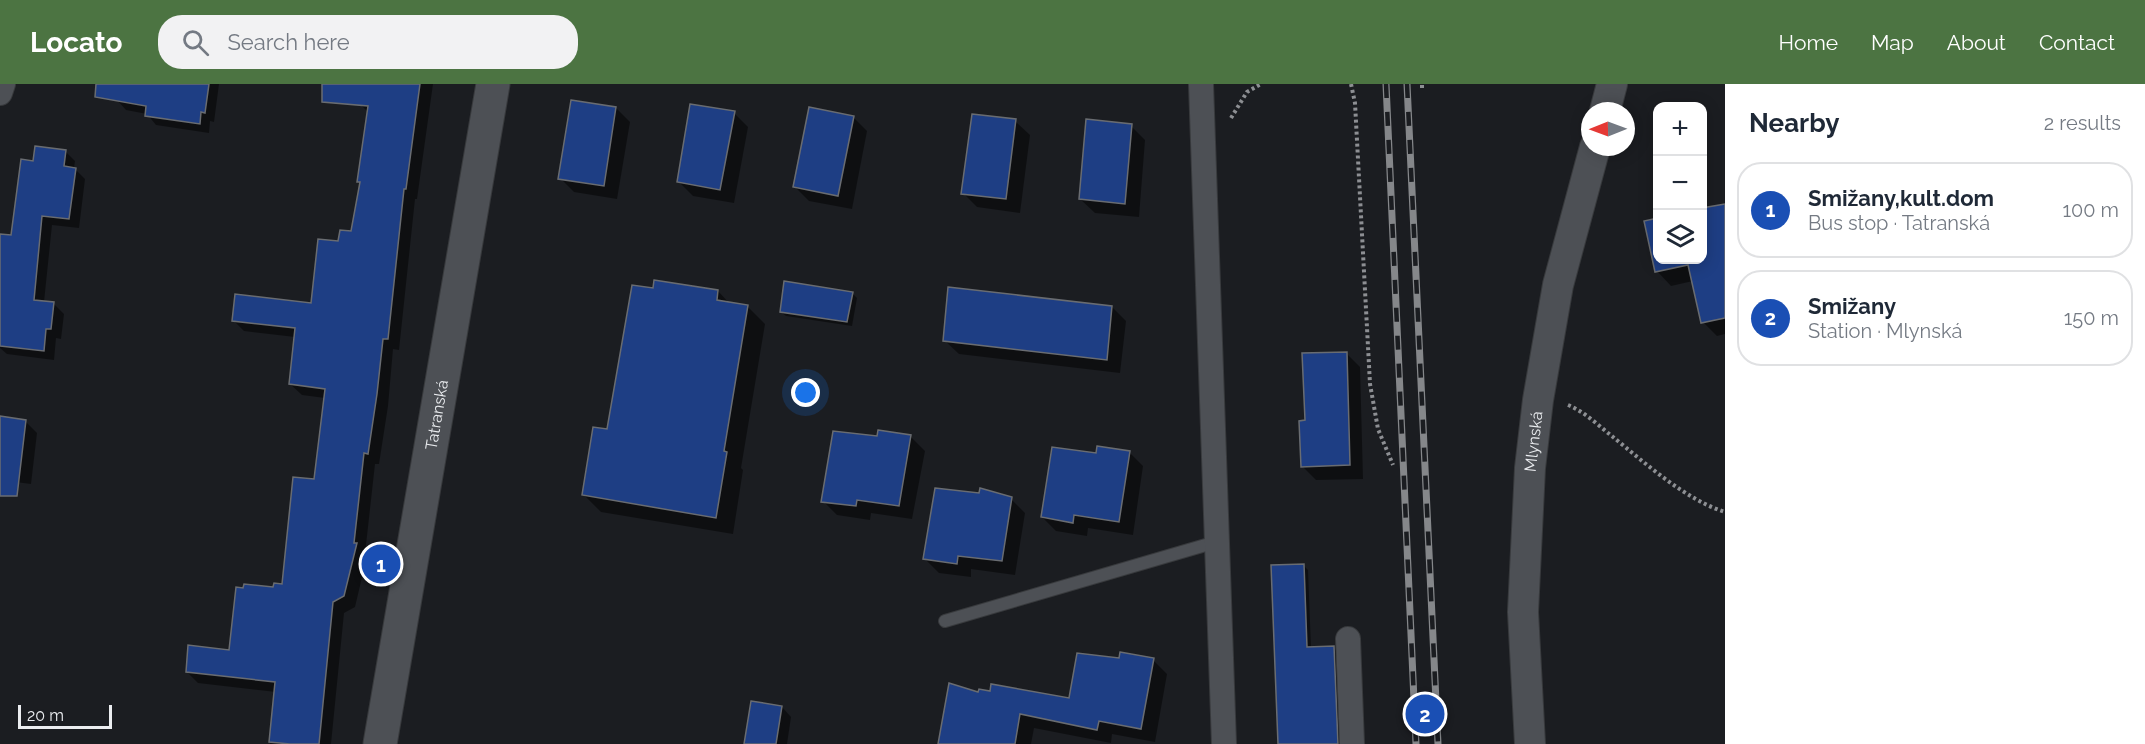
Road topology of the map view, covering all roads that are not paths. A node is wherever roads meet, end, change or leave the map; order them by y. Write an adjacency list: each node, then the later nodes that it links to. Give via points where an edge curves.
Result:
1 (3, 84): 5 (street)
2 (493, 84): 11 (main road, Tatranská)
3 (1201, 84): 8 (street)
4 (1612, 84): 6 (street)
5 (0, 93)
6 (1607, 102)
7 (1593, 156): 14 (street, Mlynská, via 1558,285 1530,468 1523,612)
8 (1216, 542): 9 (lane); 12 (street)
9 (945, 621)
10 (1348, 639): 13 (street)
11 (380, 744)
12 (1224, 744)
13 (1352, 744)
14 (1530, 744)

